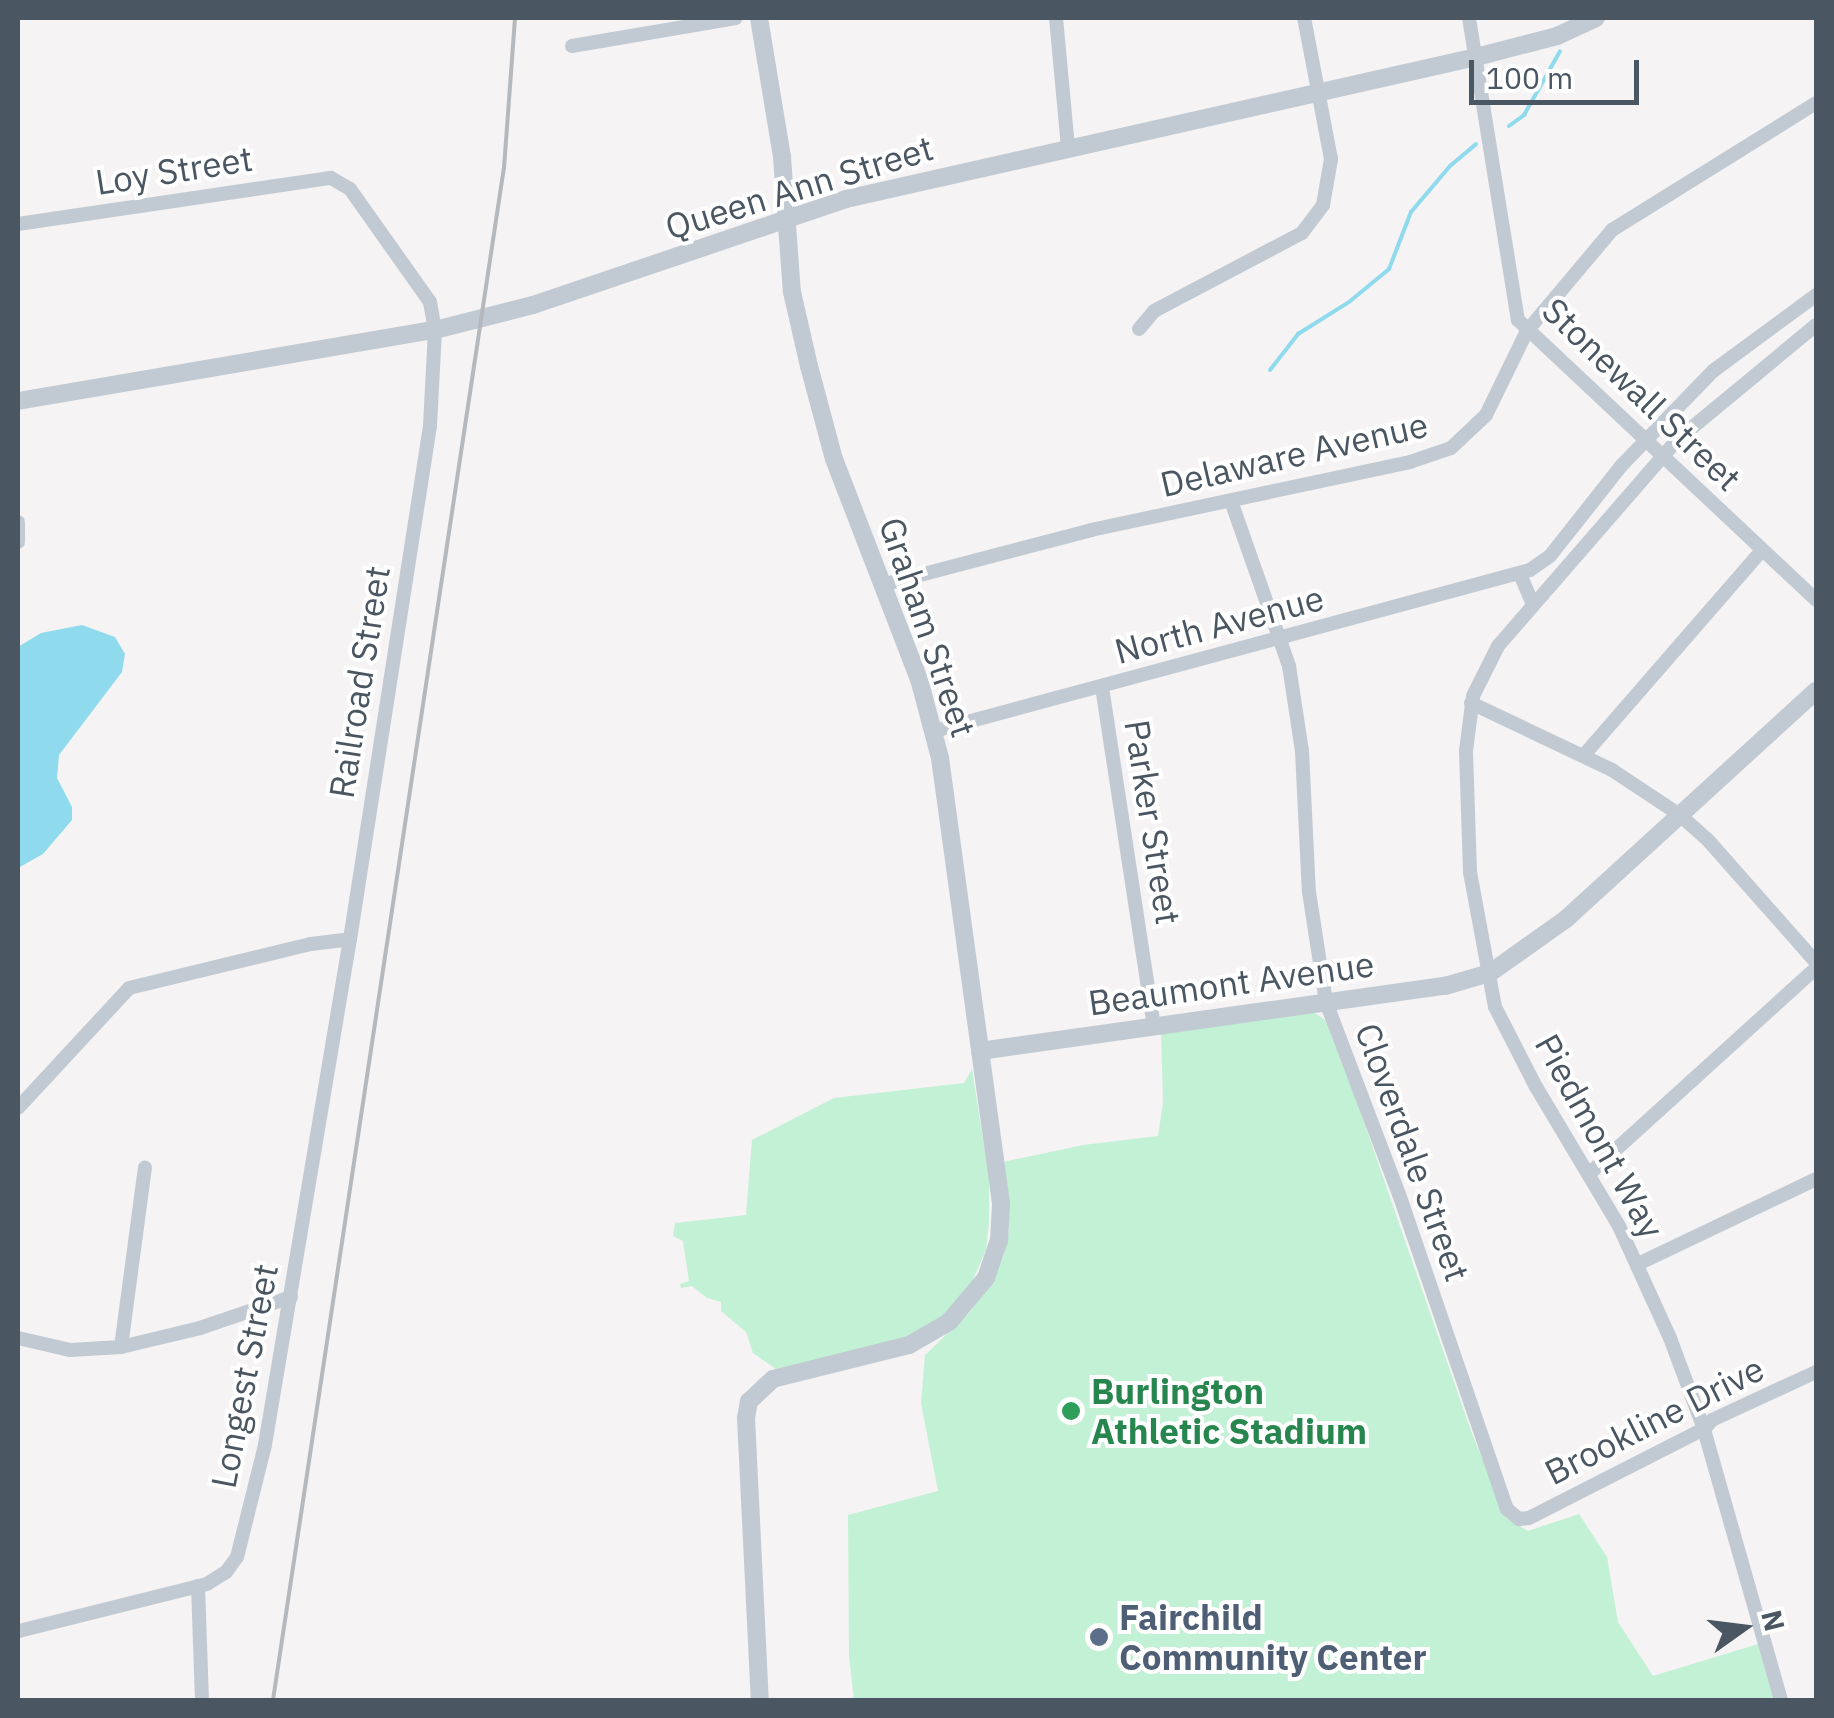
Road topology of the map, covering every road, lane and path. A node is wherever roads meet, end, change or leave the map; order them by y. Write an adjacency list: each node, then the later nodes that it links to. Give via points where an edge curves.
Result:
1 (736, 18): 7 (street)
2 (758, 18): 12 (street, Graham Street, via 782,157)
3 (1056, 18): 11 (street)
4 (1304, 18): 9 (street)
5 (1470, 18): 8 (street, Stonewall Street)
6 (1596, 18): 8 (street, Queen Ann Street, via 1558,36)
7 (572, 46)
8 (1476, 56): 9 (street, Queen Ann Street); 18 (street, Stonewall Street, via 1513,309)
9 (1316, 92): 11 (street, Queen Ann Street); 16 (street, via 1331,171 1310,225 1260,259 1154,311)
10 (1816, 103): 18 (street, Delaware Avenue, via 1612,230)
11 (1068, 147): 12 (street, Queen Ann Street)
12 (785, 219): 17 (street, Queen Ann Street, via 533,305); 27 (street, Graham Street, via 792,292 816,394)
13 (18, 224): 17 (street, Loy Street, via 340,180 430,302)
14 (1816, 295): 20 (street, via 1714,371)
15 (1816, 325): 21 (street, Piedmont Way)
16 (1139, 329)
17 (435, 330): 19 (street, Queen Ann Street); 37 (street, Railroad Street, via 430,426)
18 (1527, 331): 20 (street, Stonewall Street); 22 (street, Delaware Avenue, via 1486,415 1452,448)
19 (18, 401)
20 (1646, 439): 21 (street, Stonewall Street); 26 (street, via 1550,556)
21 (1662, 456): 25 (street, Stonewall Street); 29 (street, Piedmont Way)
22 (1231, 501): 27 (street, Delaware Avenue); 30 (street, Cloverdale Street)
23 (18, 522): 24 (street)
24 (18, 541)
25 (1762, 550): 28 (street, Stonewall Street); 35 (street)
26 (1520, 574): 29 (street); 30 (street, North Avenue)
27 (882, 585): 34 (street, Graham Street)
28 (1816, 600)
29 (1533, 604): 33 (street, Piedmont Way, via 1489,659)
30 (1282, 637): 31 (street, North Avenue); 40 (street, Cloverdale Street, via 1300,726 1309,892)
31 (1102, 687): 34 (street, North Avenue); 41 (street, Parker Street)
32 (1816, 691): 36 (street, Beaumont Avenue)
33 (1471, 704): 35 (street); 39 (street, Piedmont Way, via 1466,841)
34 (934, 732): 43 (street, Graham Street)
35 (1584, 755): 36 (street)
36 (1680, 815): 38 (street); 39 (street, Beaumont Avenue, via 1566,919)
37 (350, 939): 42 (street, Railroad Street); 44 (street, via 129,988)
38 (1816, 965): 46 (street)
39 (1490, 973): 40 (street, Beaumont Avenue); 46 (street, Piedmont Way, via 1500,1019)
40 (1326, 1002): 41 (street, Beaumont Avenue); 54 (street, Cloverdale Street, via 1507,1510)
41 (1154, 1025): 43 (street, Beaumont Avenue)
42 (333, 1042): 49 (street, Longest Street)
43 (980, 1052): 58 (street, Graham Street, via 1001,1204 999,1240 974,1296 950,1322 909,1345 780,1376 749,1401)
44 (18, 1108)
45 (145, 1168): 51 (street)
46 (1590, 1172): 48 (street, Piedmont Way)
47 (1816, 1179): 48 (street)
48 (1638, 1264): 53 (street, Piedmont Way)
49 (291, 1297): 51 (street); 55 (street, Longest Street, via 237,1557 219,1578)
50 (18, 1338): 51 (street, via 70,1350)
51 (120, 1347)
52 (1816, 1372): 53 (street, Brookline Drive, via 1712,1420)
53 (1704, 1430): 54 (street, Brookline Drive); 59 (street, Piedmont Way)
54 (1519, 1519)
55 (198, 1586): 56 (street); 57 (street)
56 (18, 1631)
57 (202, 1700)
58 (760, 1700)
59 (1781, 1700)

